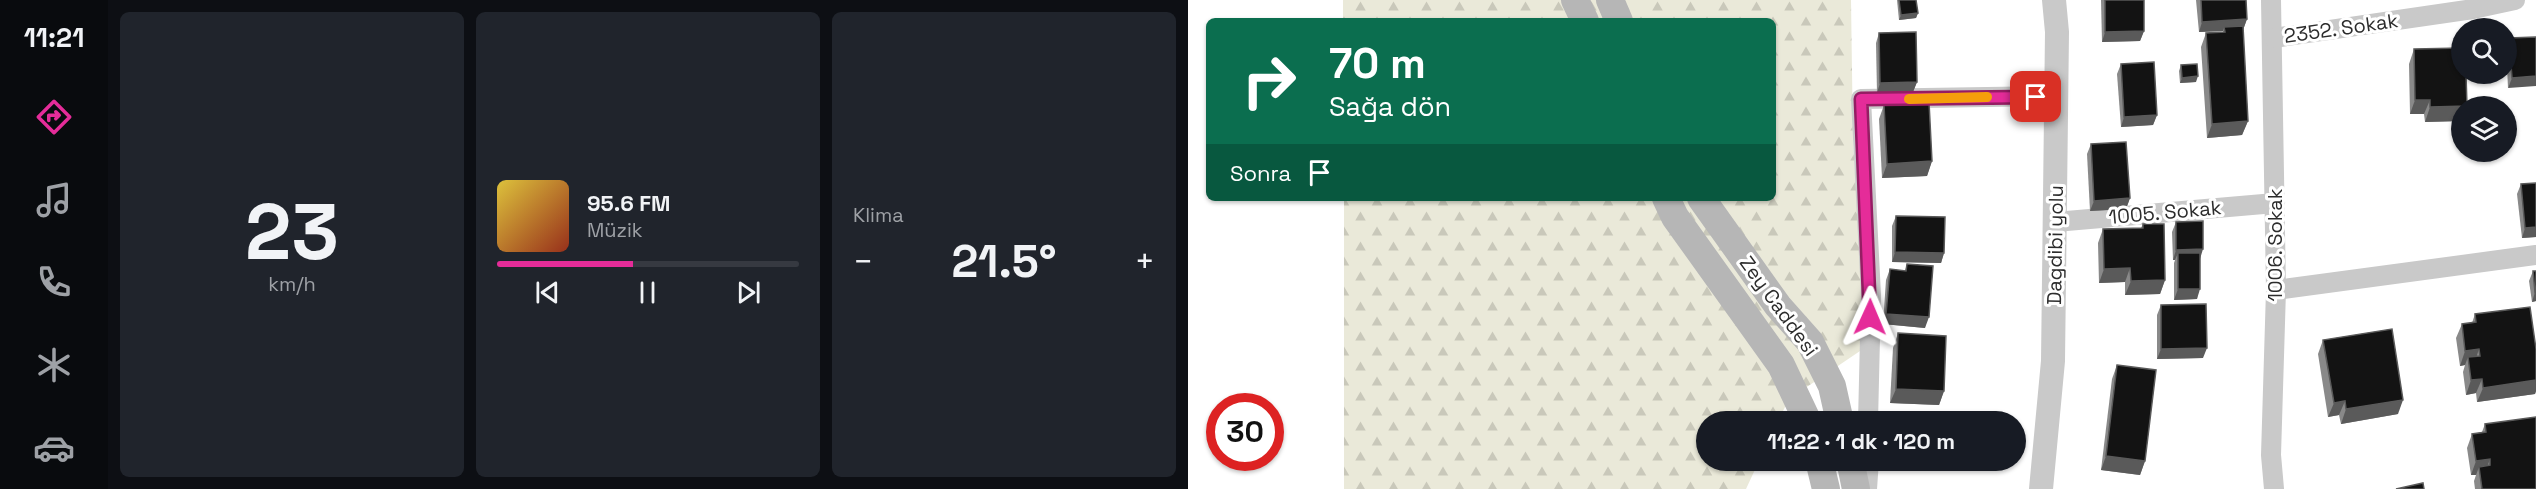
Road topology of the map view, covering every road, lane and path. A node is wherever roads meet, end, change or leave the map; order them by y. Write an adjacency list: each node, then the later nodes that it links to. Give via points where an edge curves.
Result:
1 (1575, 0): 6 (main road)
2 (1610, 0): 7 (main road)
3 (2054, 0): 9 (street, Dagdibi yolu)
4 (2271, 0): 8 (street, 1006. Sokak)
5 (2515, 0): 8 (street, 2352. Sokak)
6 (1584, 18)
7 (1618, 18)
8 (2274, 38): 12 (street, 1006. Sokak)
9 (2056, 96): 13 (street, Dagdibi yolu); 18 (street, via 1861,99 1871,295)
10 (1667, 201): 16 (main road, Zey Caddesi, via 1781,365)
11 (1703, 201): 17 (main road, Zey Caddesi, via 1778,306 1810,342 1832,386)
12 (2275, 203): 13 (street, 1005. Sokak); 15 (street, 1006. Sokak)
13 (2055, 222): 25 (street, Dagdibi yolu, via 2053,361)
14 (2536, 255): 15 (street)
15 (2276, 290): 26 (street, 1006. Sokak, via 2271,455)
16 (1803, 411)
17 (1838, 411)
18 (1868, 411)
19 (1822, 471): 22 (main road)
20 (1852, 471): 23 (main road)
21 (1868, 471): 24 (street)
22 (1826, 489)
23 (1856, 489)
24 (1867, 489)
25 (2041, 489)
26 (2274, 489)

